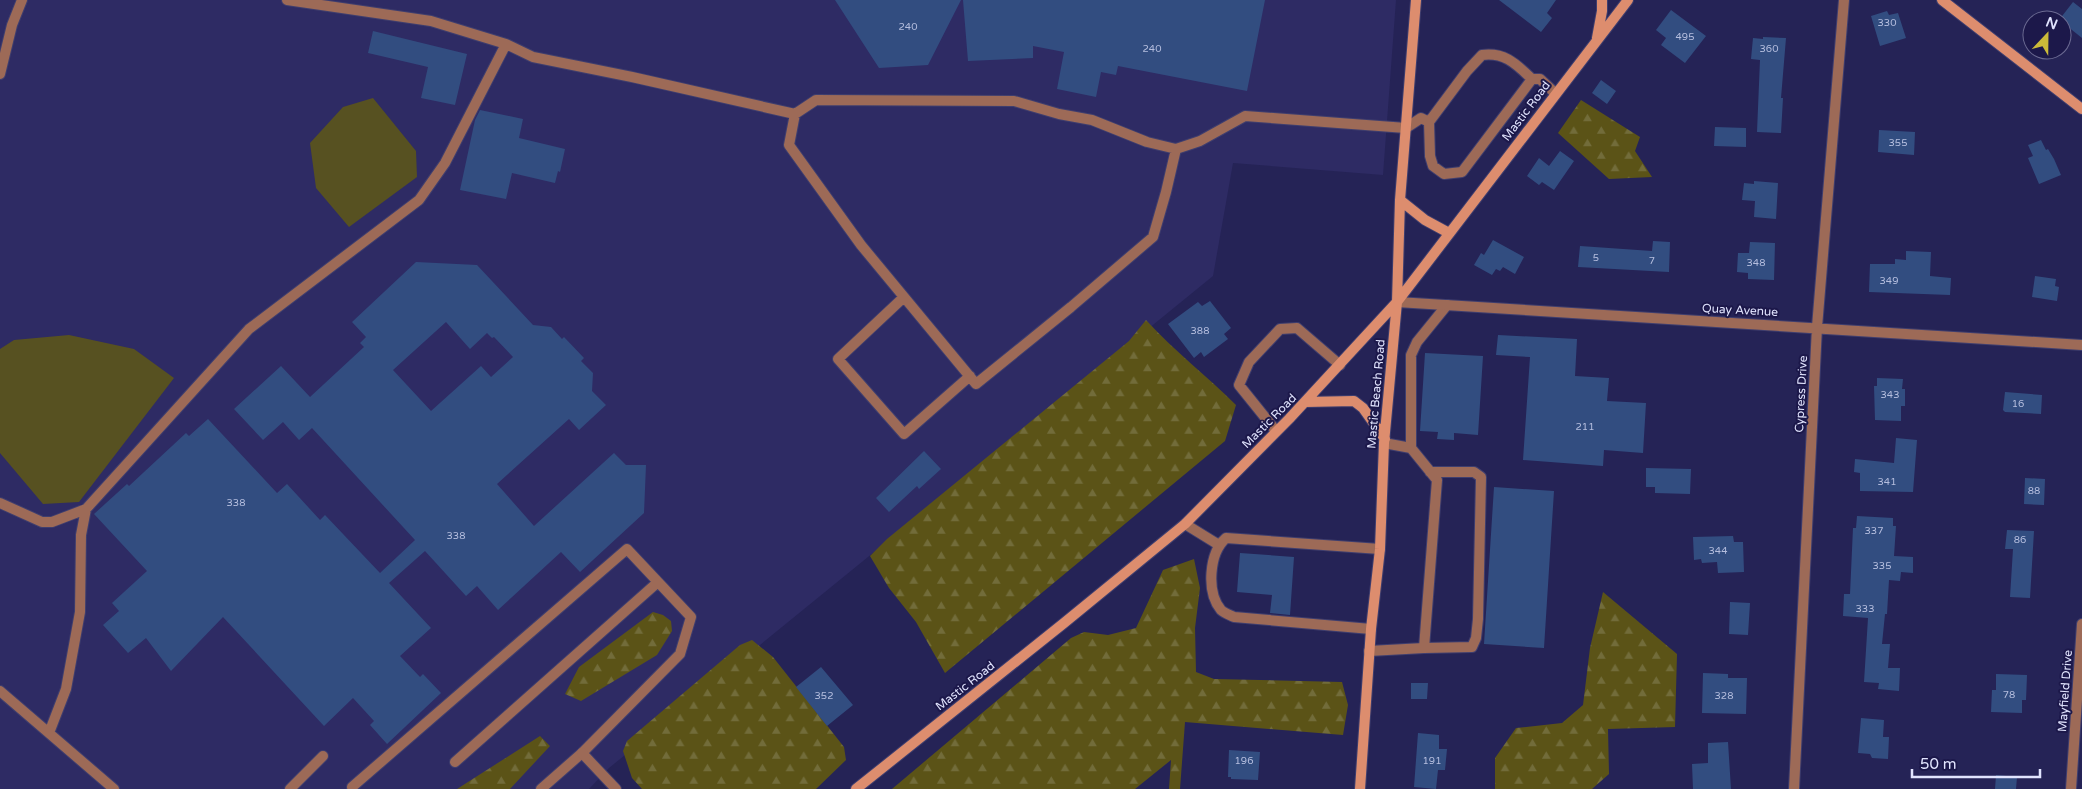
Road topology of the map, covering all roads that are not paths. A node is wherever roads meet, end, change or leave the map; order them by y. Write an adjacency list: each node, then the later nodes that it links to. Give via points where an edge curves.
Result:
1 (22, 0): 10 (street)
2 (287, 0): 9 (street, via 431,21)
3 (1416, 0): 16 (street, Mastic Beach Road)
4 (1602, 0): 8 (street)
5 (1628, 0): 8 (street, Mastic Road)
6 (1844, 0): 23 (street, Cypress Drive)
7 (1942, 0): 13 (street)
8 (1596, 41): 12 (street, Mastic Road)
9 (506, 44): 14 (street, via 533,57); 33 (street, via 445,163 419,200 250,329)
10 (0, 74)
11 (1532, 79): 12 (street, via 1540,79); 15 (street, via 1518,65 1497,53 1482,54); 15 (street, via 1462,172 1444,174 1433,166)
12 (1555, 93): 19 (street, Mastic Road)
13 (2082, 109)
14 (795, 114): 17 (street, via 816,100 1014,100 1092,120 1148,142); 20 (street, via 789,145 861,245)
15 (1429, 122): 16 (street, via 1421,118)
16 (1406, 128): 17 (street, via 1245,116 1200,141); 18 (street, Mastic Beach Road)
17 (1176, 149): 26 (street, via 1153,237 976,384)
18 (1400, 200): 19 (street); 21 (street, Mastic Beach Road)
19 (1449, 233): 21 (street, Mastic Road)
20 (904, 297): 26 (street); 26 (street, via 838,359 904,434)
21 (1397, 302): 22 (street, Quay Avenue); 25 (street, Mastic Road); 29 (street, Mastic Beach Road)
22 (1447, 305): 23 (street, Quay Avenue); 30 (street, via 1417,342 1412,355)
23 (1817, 327): 24 (street, Quay Avenue); 54 (street, Cypress Drive)
24 (2082, 345)
25 (1340, 365): 27 (street, Mastic Road); 28 (street, via 1297,328 1280,329 1250,362 1239,385)
26 (970, 376)
27 (1305, 402): 28 (street, Mastic Road); 29 (street, via 1354,401 1363,408)
28 (1276, 431): 34 (street, Mastic Road)
29 (1384, 441): 30 (street); 36 (street, Mastic Beach Road)
30 (1411, 448): 31 (street)
31 (1430, 472): 40 (street, via 1437,480); 40 (street, via 1474,472 1481,477 1479,590 1476,638 1472,647)
32 (0, 503): 33 (street, via 42,522 52,522)
33 (86, 510): 43 (street, via 81,535 80,612 66,689)
34 (1185, 524): 35 (street); 52 (street, Mastic Road)
35 (1219, 545): 36 (street, via 1226,538); 39 (street, via 1213,560 1212,594 1222,611 1234,617)
36 (1380, 549): 39 (street, Mastic Beach Road)
37 (658, 582): 44 (street, via 691,617 680,654); 46 (street); 47 (street, via 627,549)
38 (2082, 624): 55 (street, Mayfield Drive)
39 (1371, 629): 41 (street, Mastic Beach Road)
40 (1424, 648): 41 (street)
41 (1369, 651): 53 (street, Mastic Beach Road)
42 (0, 691): 43 (street)
43 (49, 733): 48 (street)
44 (582, 753): 50 (street); 51 (street)
45 (323, 756): 49 (street)
46 (455, 762)
47 (352, 787)
48 (114, 789)
49 (290, 789)
50 (540, 789)
51 (616, 789)
52 (856, 789)
53 (1360, 789)
54 (1794, 789)
55 (2071, 789)

